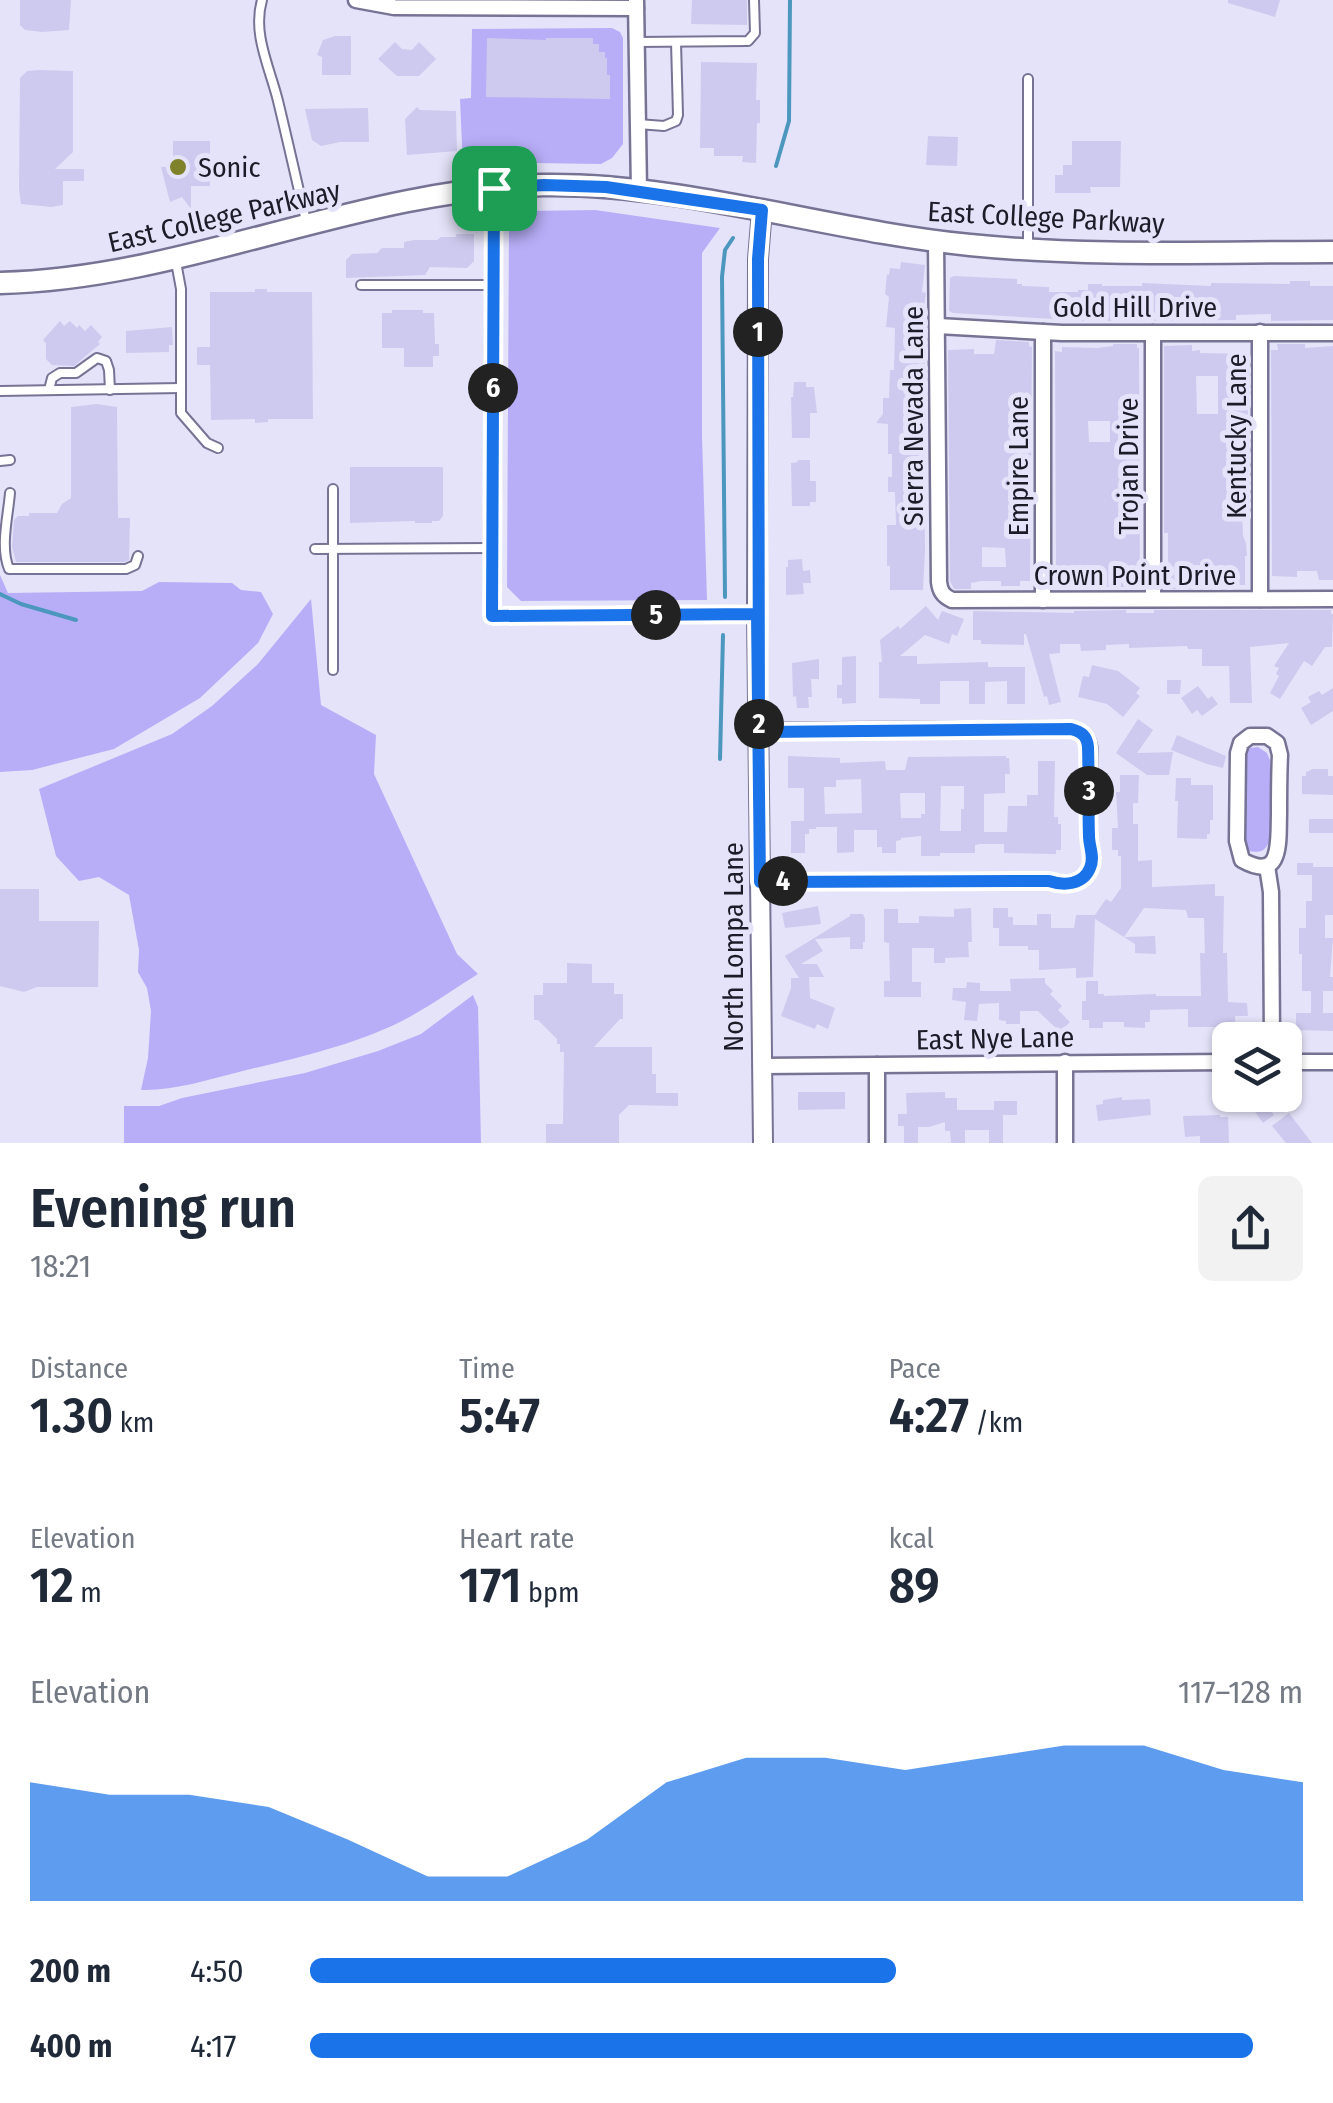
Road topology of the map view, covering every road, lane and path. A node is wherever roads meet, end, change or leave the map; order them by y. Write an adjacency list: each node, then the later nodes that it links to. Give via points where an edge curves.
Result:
1 (262, 0): 13 (lane, via 261,43)
2 (356, 0): 4 (street, via 394,7)
3 (754, 0): 7 (lane, via 751,40)
4 (572, 4): 5 (street)
5 (636, 4): 6 (street)
6 (637, 42): 7 (lane); 9 (street)
7 (676, 42): 9 (lane, via 676,122)
8 (1028, 79): 15 (lane)
9 (638, 124): 11 (street)
10 (494, 188): 11 (main road, East College Parkway); 13 (main road, East College Parkway); 20 (street)
11 (640, 190): 12 (main road, East College Parkway)
12 (762, 210): 14 (main road, East College Parkway); 42 (street, North Lompa Lane)
13 (307, 225): 17 (main road, East College Parkway)
14 (936, 240): 15 (main road, East College Parkway); 21 (street, Sierra Nevada Lane)
15 (1028, 249): 16 (main road, East College Parkway)
16 (1333, 252)
17 (175, 257): 18 (main road, East College Parkway, via 75,277); 26 (lane, via 182,289)
18 (0, 283)
19 (361, 285): 20 (lane)
20 (494, 286): 35 (street)
21 (938, 326): 22 (street, Gold Hill Drive); 37 (street, Sierra Nevada Lane)
22 (1043, 332): 24 (street, Gold Hill Drive); 38 (street, Empire Lane)
23 (1260, 332): 24 (street, Gold Hill Drive); 25 (street, Gold Hill Drive); 40 (street, Kentucky Lane)
24 (1153, 333): 39 (street, Trojan Drive)
25 (1333, 333)
26 (182, 388): 28 (lane); 30 (lane, via 181,413)
27 (49, 390): 28 (lane); 28 (lane, via 52,378 76,373 97,358 106,361); 29 (lane)
28 (110, 390)
29 (0, 391)
30 (218, 448)
31 (333, 488): 34 (lane)
32 (10, 493): 36 (lane, via 4,543 9,569 126,568)
33 (315, 548): 34 (lane)
34 (333, 548): 35 (lane); 43 (lane)
35 (492, 548): 42 (street, via 492,616)
36 (138, 556)
37 (940, 591): 38 (street, Crown Point Drive, via 952,600)
38 (1043, 600): 39 (street, Crown Point Drive)
39 (1153, 600): 40 (street, Crown Point Drive)
40 (1260, 600): 41 (street, Crown Point Drive)
41 (1333, 600)
42 (757, 614): 44 (street, North Lompa Lane)
43 (333, 670)
44 (759, 732): 46 (street, North Lompa Lane); 46 (street, via 1080,732 1088,747 1092,859 1088,873 1068,884)
45 (1267, 866): 45 (street, via 1242,860 1237,841 1238,753 1256,735 1277,743 1280,756 1280,844); 47 (street)
46 (760, 882): 53 (street, North Lompa Lane)
47 (1272, 1022)
48 (1066, 1062): 49 (street, East Nye Lane); 52 (street, East Nye Lane); 56 (street)
49 (1212, 1062)
50 (1302, 1062): 51 (street)
51 (1333, 1062)
52 (877, 1065): 53 (street, East Nye Lane); 55 (street)
53 (761, 1066): 54 (street, North Lompa Lane)
54 (764, 1143)
55 (877, 1143)
56 (1066, 1143)

